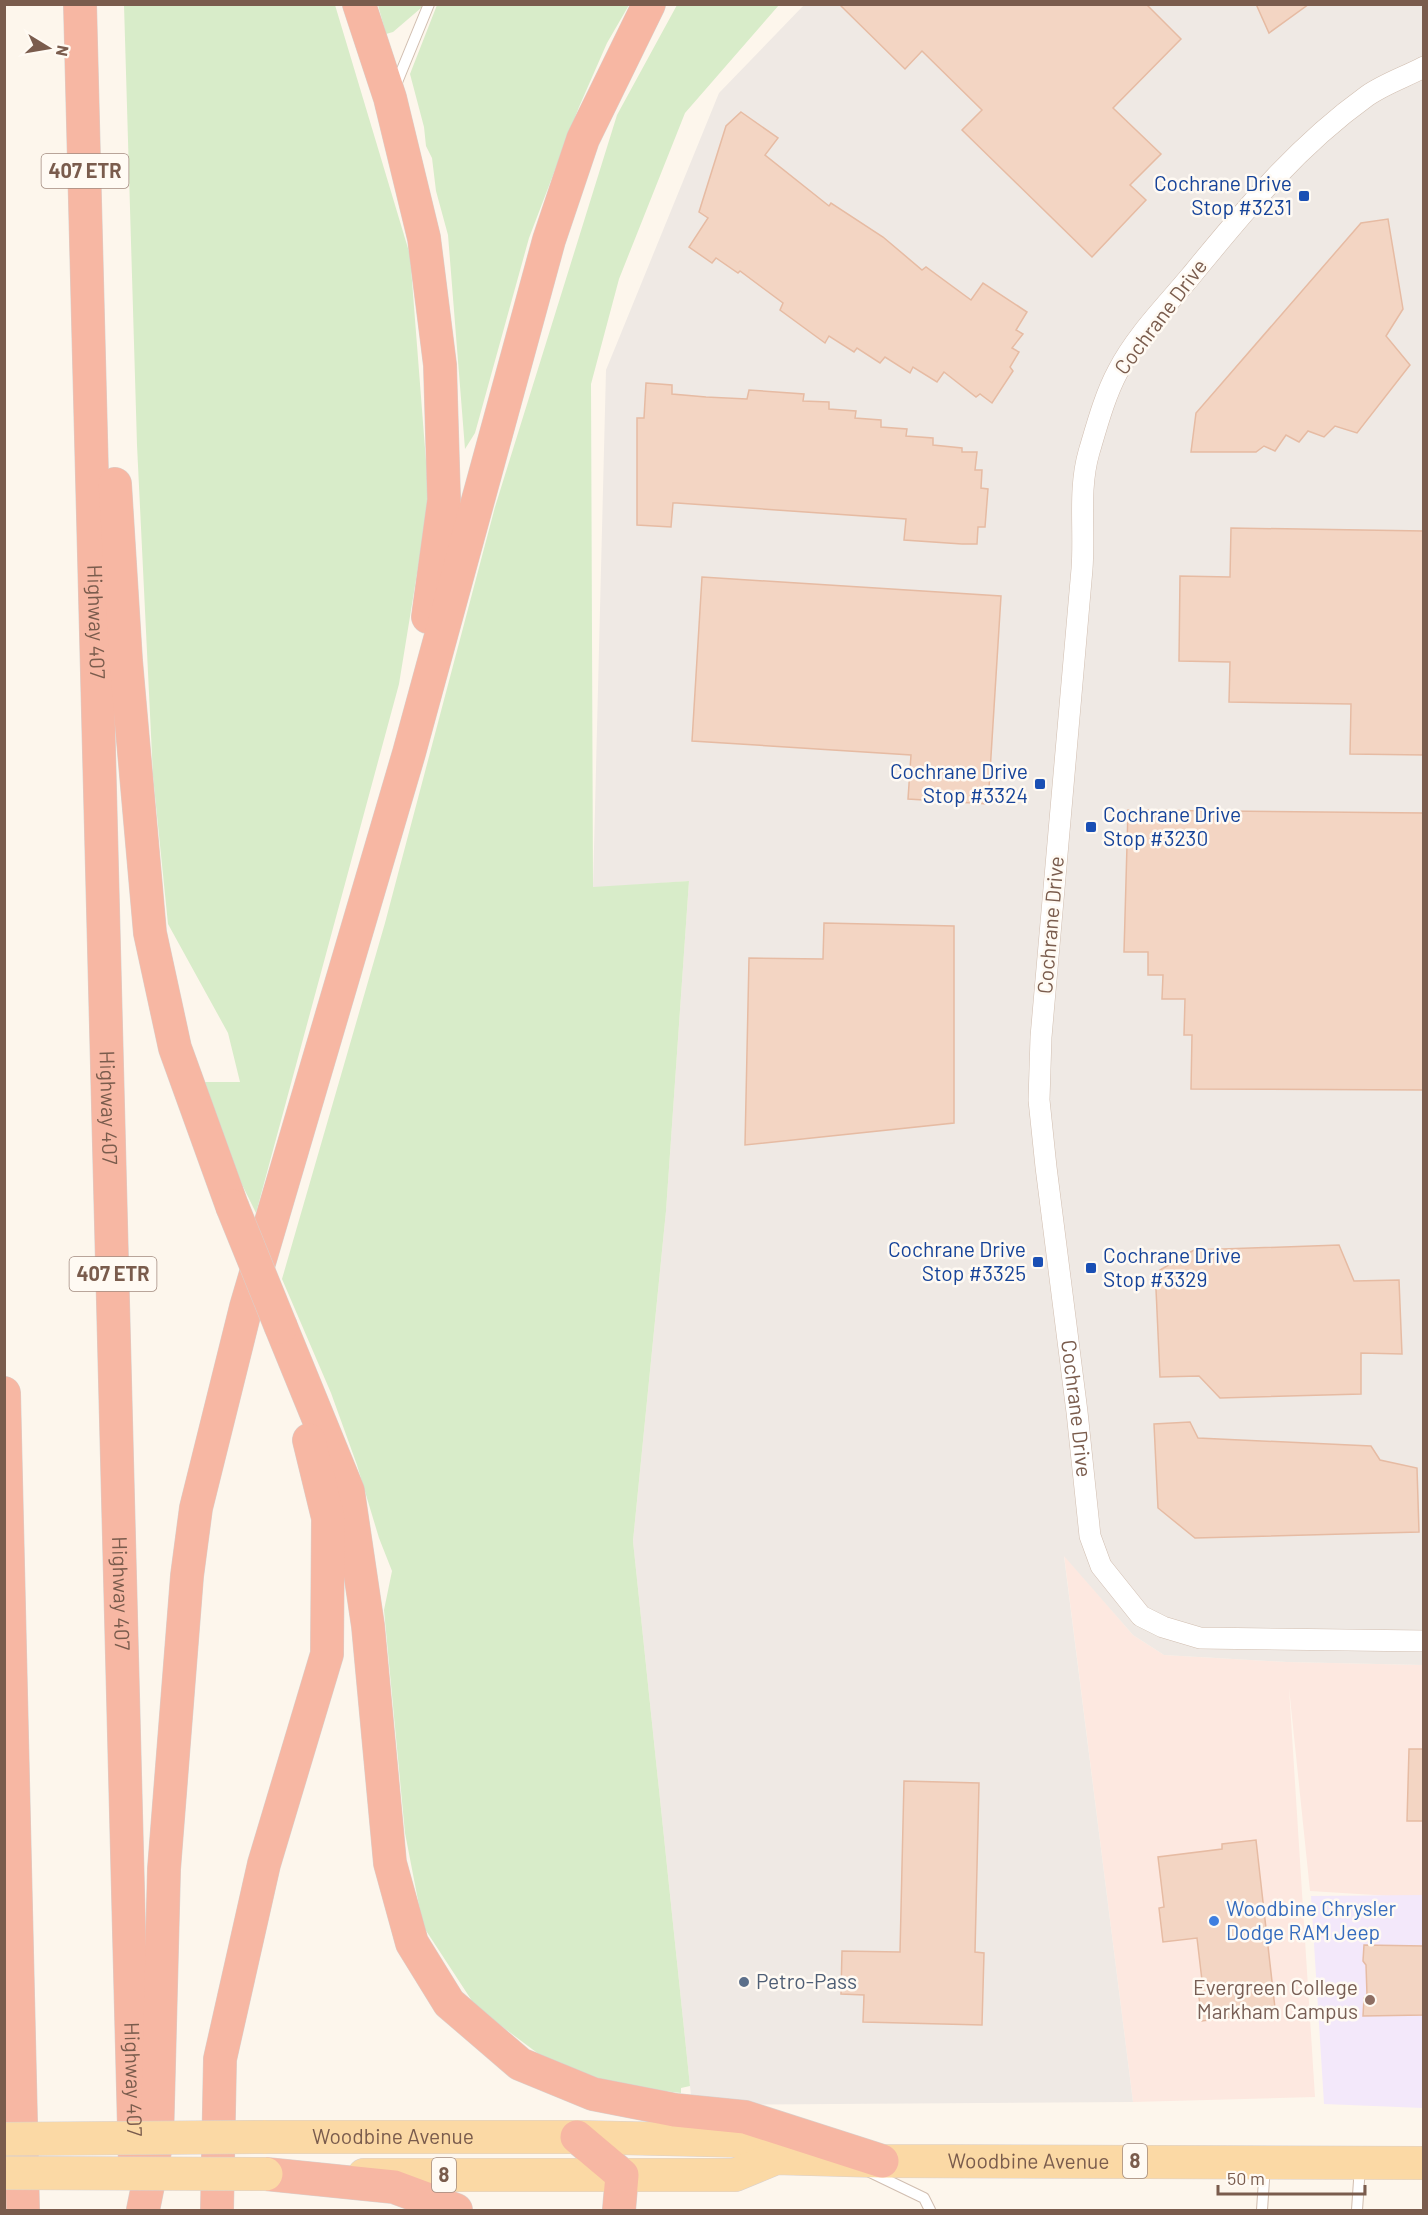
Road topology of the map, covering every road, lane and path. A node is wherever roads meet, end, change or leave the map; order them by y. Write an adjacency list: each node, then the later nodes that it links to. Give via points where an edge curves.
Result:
1 (80, 4): 7 (highway, Highway 407 / 407 ETR)
2 (358, 4): 6 (highway)
3 (429, 4): 6 (lane)
4 (649, 4): 8 (highway, via 583,139 549,240)
5 (1424, 67): 11 (street, Cochrane Drive, via 1370,94 1289,161 1161,310 1119,370 1106,400 1086,462 1082,569 1041,1037 1040,1100 1090,1536 1101,1566 1141,1616 1200,1638)
6 (390, 98): 8 (highway, via 424,238 440,365 444,500)
7 (90, 337): 9 (highway, bridge, via 112,444 150,933 174,1048); 24 (highway, Highway 407 / 407 ETR)
8 (409, 753): 25 (highway, via 246,1307 196,1508 164,1869 157,2140)
9 (281, 1327): 16 (highway, via 348,1491 368,1626 390,1863 412,1943 449,2003 520,2064 593,2094 675,2110 745,2117); 26 (highway, via 328,1518 327,1654 264,1864 220,2059)
10 (4, 1393): 23 (highway)
11 (1424, 1641)
12 (578, 2137): 13 (main road, Woodbine Avenue / 8, bridge); 14 (main road, Woodbine Avenue / 8, via 753,2141); 22 (highway)
13 (4, 2139)
14 (776, 2158): 15 (main road, Woodbine Avenue / 8); 22 (main road, Woodbine Avenue / 8, via 735,2175)
15 (846, 2160): 16 (main road, Woodbine Avenue / 8); 29 (lane, via 924,2198)
16 (882, 2162): 17 (main road, Woodbine Avenue / 8)
17 (1265, 2162): 18 (main road, Woodbine Avenue / 8); 30 (lane)
18 (1360, 2163): 19 (main road, Woodbine Avenue / 8); 31 (lane)
19 (1424, 2163)
20 (4, 2173): 21 (main road, Woodbine Avenue / 8, bridge)
21 (267, 2174): 22 (main road, Woodbine Avenue / 8); 27 (highway, via 394,2187)
22 (622, 2175): 28 (highway)
23 (23, 2211)
24 (136, 2211)
25 (142, 2211)
26 (217, 2211)
27 (456, 2211)
28 (619, 2211)
29 (930, 2211)
30 (1262, 2211)
31 (1357, 2211)

